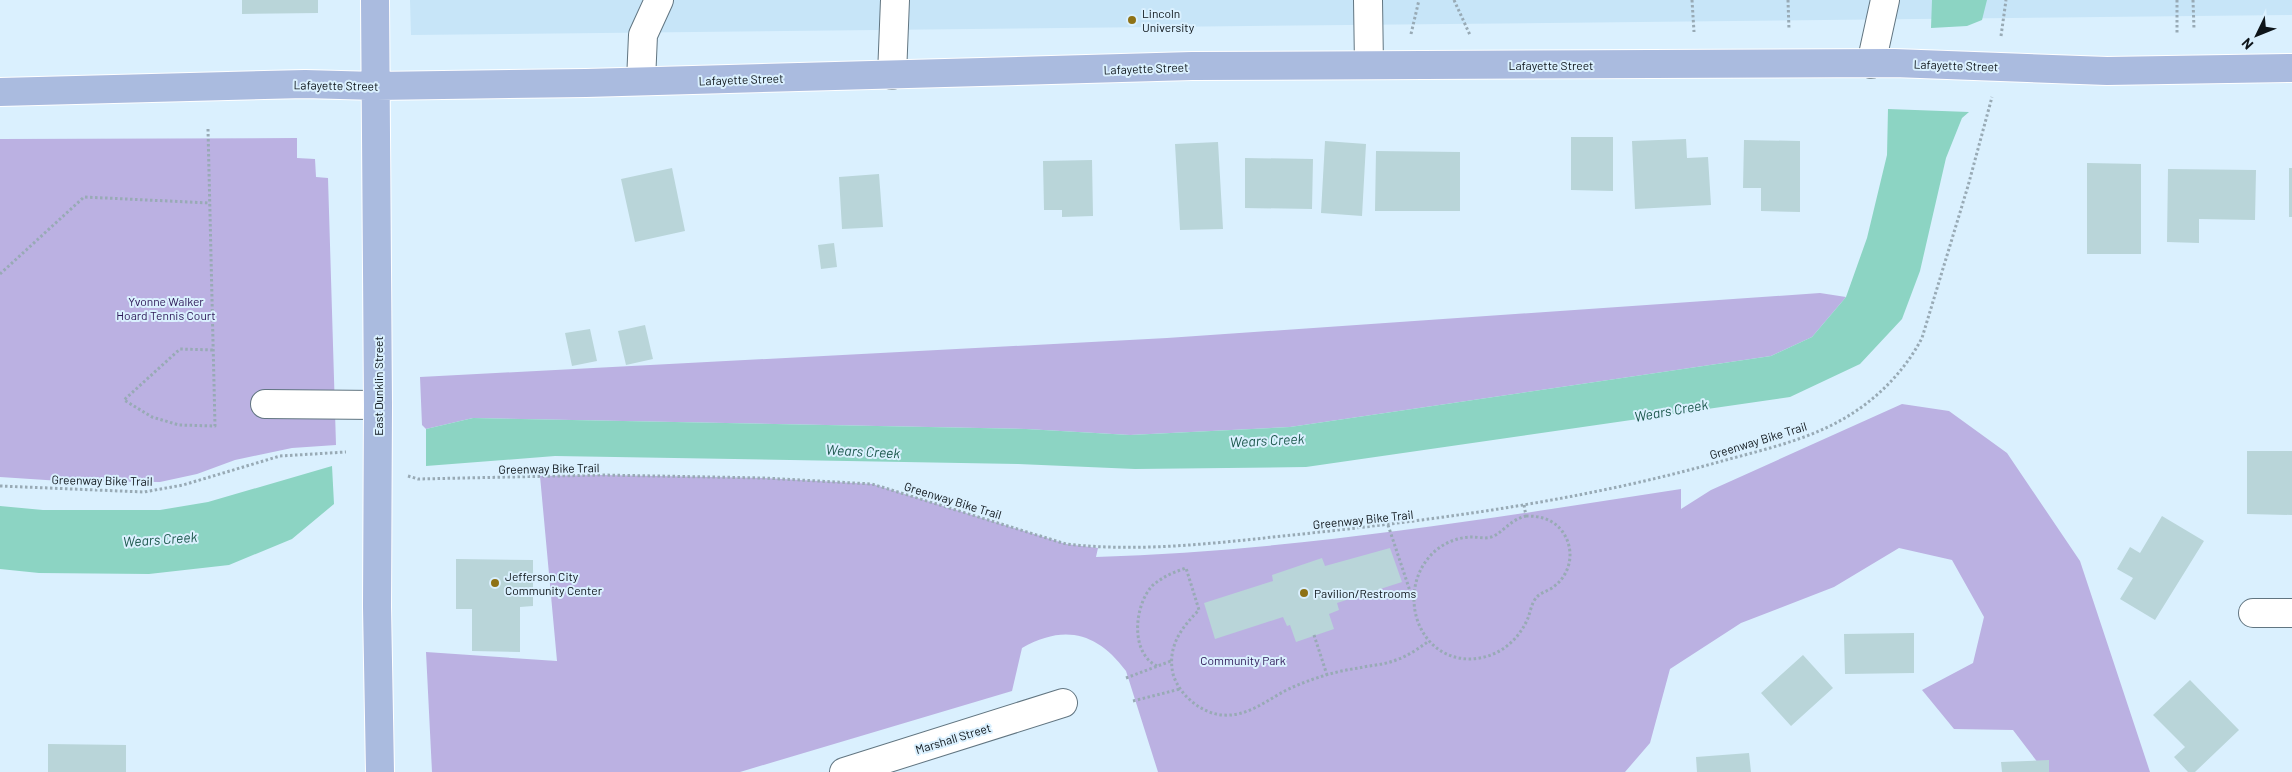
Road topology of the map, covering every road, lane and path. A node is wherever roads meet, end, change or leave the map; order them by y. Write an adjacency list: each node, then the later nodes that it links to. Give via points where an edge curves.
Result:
1 (375, 0): 25 (main road, East Dunklin Street)
2 (659, 0): 24 (street, via 644,35)
3 (895, 0): 23 (street)
4 (1368, 0): 20 (street)
5 (1419, 0): 18 (path)
6 (1454, 0): 17 (path)
7 (1692, 0): 15 (path)
8 (1788, 0): 14 (path)
9 (1885, 0): 19 (street)
10 (2006, 0): 21 (path, Greenway Bike Trail)
11 (2176, 0): 16 (path)
12 (2193, 0): 13 (path)
13 (2194, 29)
14 (1789, 30)
15 (1694, 32)
16 (2177, 34)
17 (1470, 35)
18 (1410, 37)
19 (1871, 64): 20 (main road, Lafayette Street); 21 (main road, Lafayette Street)
20 (1369, 65): 23 (main road, Lafayette Street, via 1192,66)
21 (1996, 67): 22 (main road, Lafayette Street, via 2107,71); 36 (path, Greenway Bike Trail, via 1991,102 1922,338 1910,360 1882,391 1831,425 1766,449 1612,490)
22 (2292, 68)
23 (892, 75): 24 (main road, Lafayette Street)
24 (641, 82): 25 (main road, Lafayette Street)
25 (376, 86): 26 (main road, Lafayette Street, via 305,84); 32 (main road, East Dunklin Street)
26 (0, 92)
27 (208, 130): 28 (path)
28 (210, 203): 29 (path, via 84,198); 30 (path)
29 (0, 274)
30 (214, 350): 30 (path, via 215,426 179,425 152,417 124,400 180,349)
31 (265, 404): 32 (street)
32 (378, 405): 51 (main road, East Dunklin Street)
33 (348, 452): 35 (path, Greenway Bike Trail, via 280,456 182,485 144,492)
34 (418, 479): 38 (path, Greenway Bike Trail, via 602,475 872,484 1066,544 1098,548 1176,546)
35 (0, 486)
36 (1524, 504): 37 (path); 38 (path, Greenway Bike Trail)
37 (1526, 516): 39 (path, via 1516,519 1490,538 1461,538 1438,549 1420,569); 43 (path, via 1539,516 1561,530 1568,541 1570,560 1557,584 1533,601 1518,636 1499,651 1476,659 1451,655)
38 (1388, 525): 39 (path)
39 (1412, 597): 43 (path, via 1417,617)
40 (2254, 613): 41 (street)
41 (2292, 613)
42 (1314, 635): 46 (path)
43 (1429, 640): 46 (path, via 1397,660)
44 (1171, 662): 45 (path); 45 (path, via 1175,641 1199,610 1186,568 1172,572 1152,587 1140,612 1141,649); 48 (path)
45 (1157, 666): 47 (path)
46 (1327, 675): 48 (path, via 1290,688 1236,715 1206,711)
47 (1126, 678)
48 (1180, 689): 49 (path)
49 (1133, 701)
50 (1063, 703): 52 (street, Marshall Street)
51 (380, 772)
52 (844, 772)

